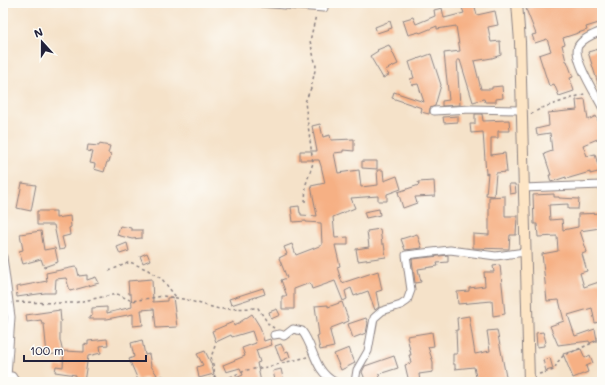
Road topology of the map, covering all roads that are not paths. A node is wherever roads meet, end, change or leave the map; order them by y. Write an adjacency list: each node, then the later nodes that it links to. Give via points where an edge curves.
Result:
1 (260, 3): 3 (street)
2 (517, 3): 6 (street)
3 (324, 8)
4 (602, 31): 5 (street, via 586,38 577,49 579,62)
5 (602, 107)
6 (521, 110): 7 (street); 9 (street)
7 (434, 111)
8 (602, 185): 9 (street)
9 (523, 188): 10 (street)
10 (525, 252): 14 (street); 17 (street, via 496,256 450,250 406,255 410,290 407,301 382,311 374,318 368,351 357,370)
11 (3, 257): 13 (street, via 11,317)
12 (274, 335): 16 (street, via 284,336 293,329 302,331 323,374)
13 (5, 377): 15 (street, via 12,376)
14 (529, 379)
15 (16, 382)
16 (335, 382)
17 (355, 382)

